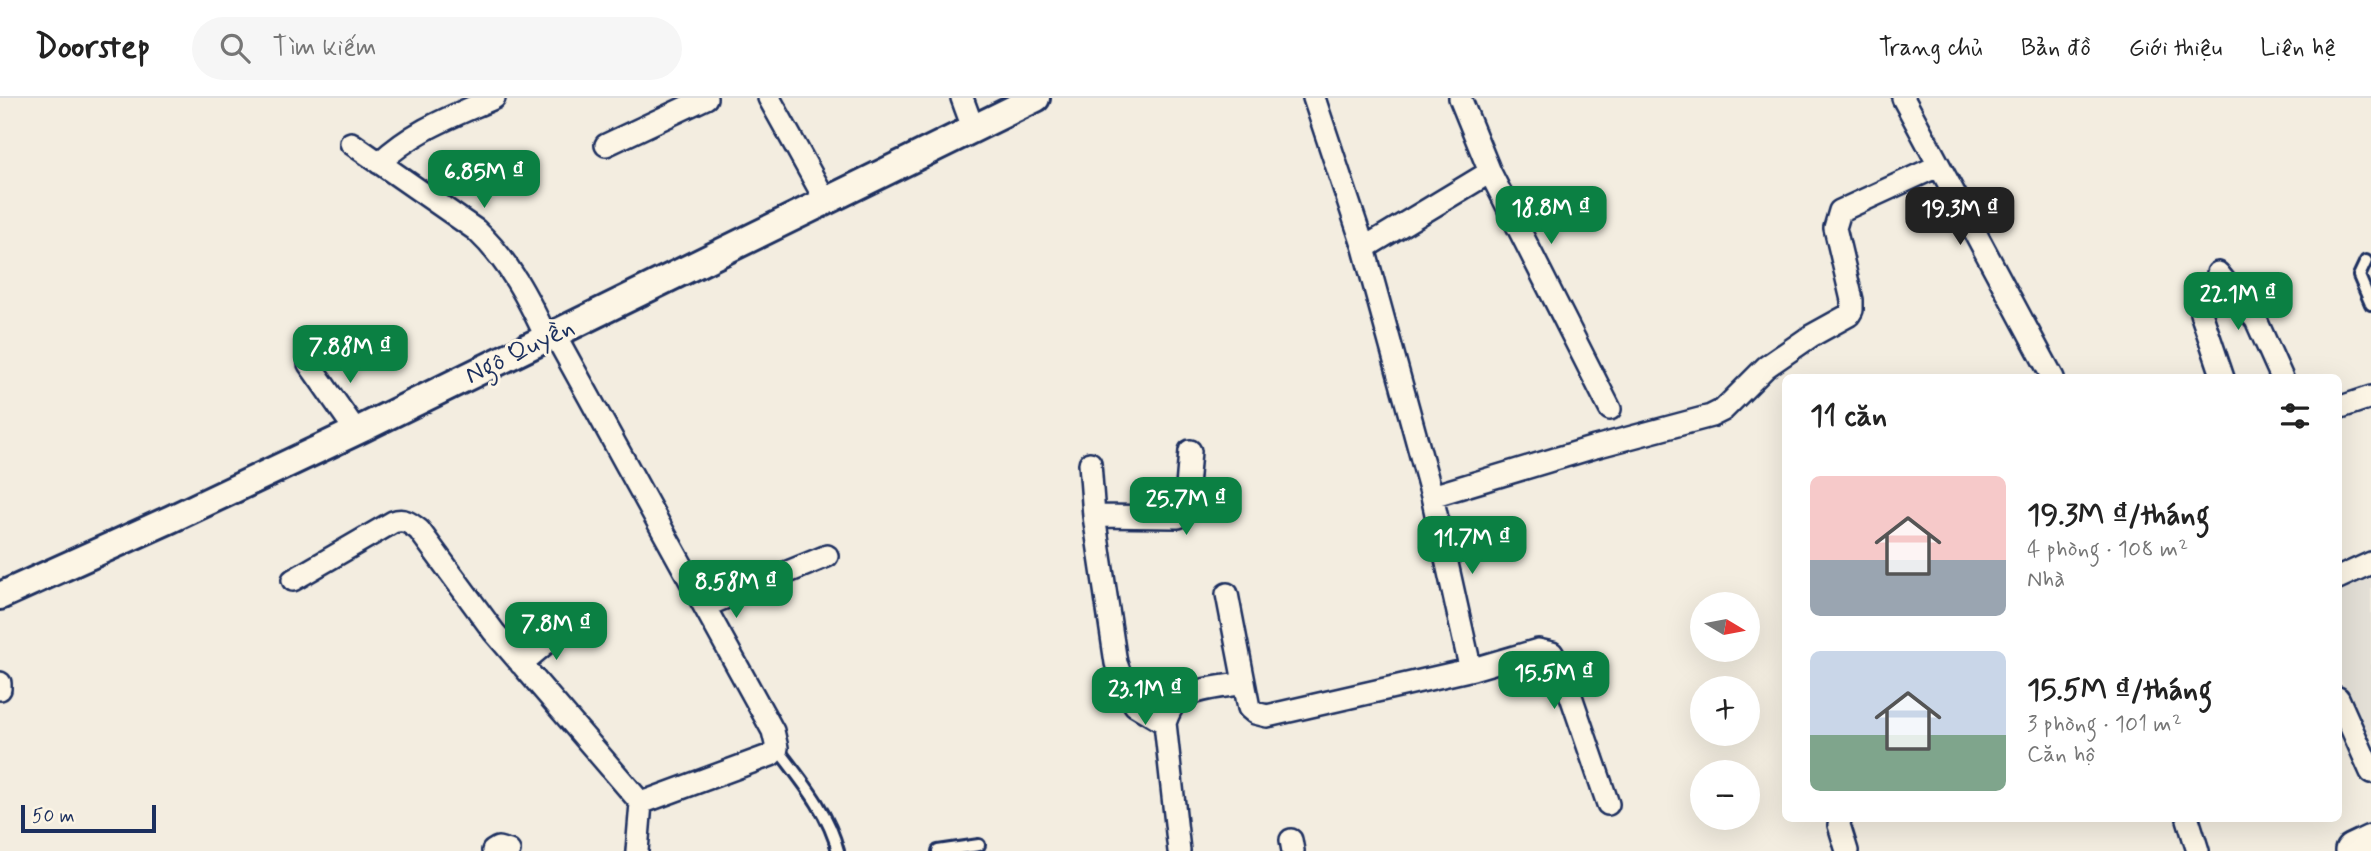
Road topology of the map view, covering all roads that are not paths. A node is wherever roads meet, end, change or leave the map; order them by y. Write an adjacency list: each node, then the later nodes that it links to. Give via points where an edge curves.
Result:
1 (494, 98): 12 (street, via 417,133)
2 (706, 98): 11 (street)
3 (769, 98): 15 (street)
4 (962, 98): 9 (street)
5 (1036, 98): 9 (street, Ngô Quyền)
6 (1314, 98): 16 (street)
7 (1460, 98): 14 (street)
8 (1903, 98): 13 (street)
9 (973, 128): 15 (street, Ngô Quyền)
10 (351, 143): 12 (street)
11 (606, 145)
12 (379, 163): 21 (street, via 492,246)
13 (1938, 166): 23 (street); 32 (street, via 1840,212 1835,229 1852,310 1766,367 1723,410)
14 (1490, 172): 16 (street); 28 (street)
15 (826, 201): 21 (street, Ngô Quyền)
16 (1364, 248): 32 (street)
17 (2366, 261): 19 (lane, via 2359,276)
18 (2218, 273): 25 (street, via 2256,320)
19 (2371, 304)
20 (2201, 313): 24 (street)
21 (551, 337): 29 (street, Ngô Quyền); 40 (street)
22 (309, 364): 29 (street)
23 (2051, 374)
24 (2222, 374)
25 (2279, 374)
26 (2371, 397): 27 (street)
27 (2342, 407)
28 (1610, 409)
29 (356, 431): 39 (street, Ngô Quyền)
30 (1190, 451): 33 (street, via 1182,515)
31 (1090, 463): 33 (street)
32 (1433, 496): 43 (street)
33 (1094, 516): 47 (street, via 1116,663 1135,705)
34 (827, 556): 40 (street)
35 (2371, 564): 36 (street)
36 (2342, 576)
37 (293, 580): 42 (street, via 393,522 408,522 419,530)
38 (1227, 594): 45 (street)
39 (0, 596)
40 (705, 606): 49 (street, via 774,731)
41 (564, 628): 42 (street)
42 (521, 664): 51 (street)
43 (1472, 669): 45 (street, via 1267,716 1249,708); 52 (street, via 1538,650 1552,653)
44 (0, 683): 46 (street)
45 (1244, 683): 47 (street, via 1178,700)
46 (0, 689)
47 (1165, 723): 62 (street)
48 (2344, 729): 50 (street)
49 (777, 748): 51 (street, via 760,760); 60 (lane, via 820,807)
50 (2371, 772)
51 (641, 803): 59 (street)
52 (1608, 804)
53 (1840, 822): 63 (street)
54 (2189, 822): 64 (street)
55 (2371, 842): 65 (highway)
56 (979, 845): 61 (lane)
57 (493, 851): 58 (street)
58 (509, 851)
59 (637, 851)
60 (838, 851)
61 (938, 851)
62 (1179, 851)
63 (1847, 851)
64 (2198, 851)
65 (2352, 851)

